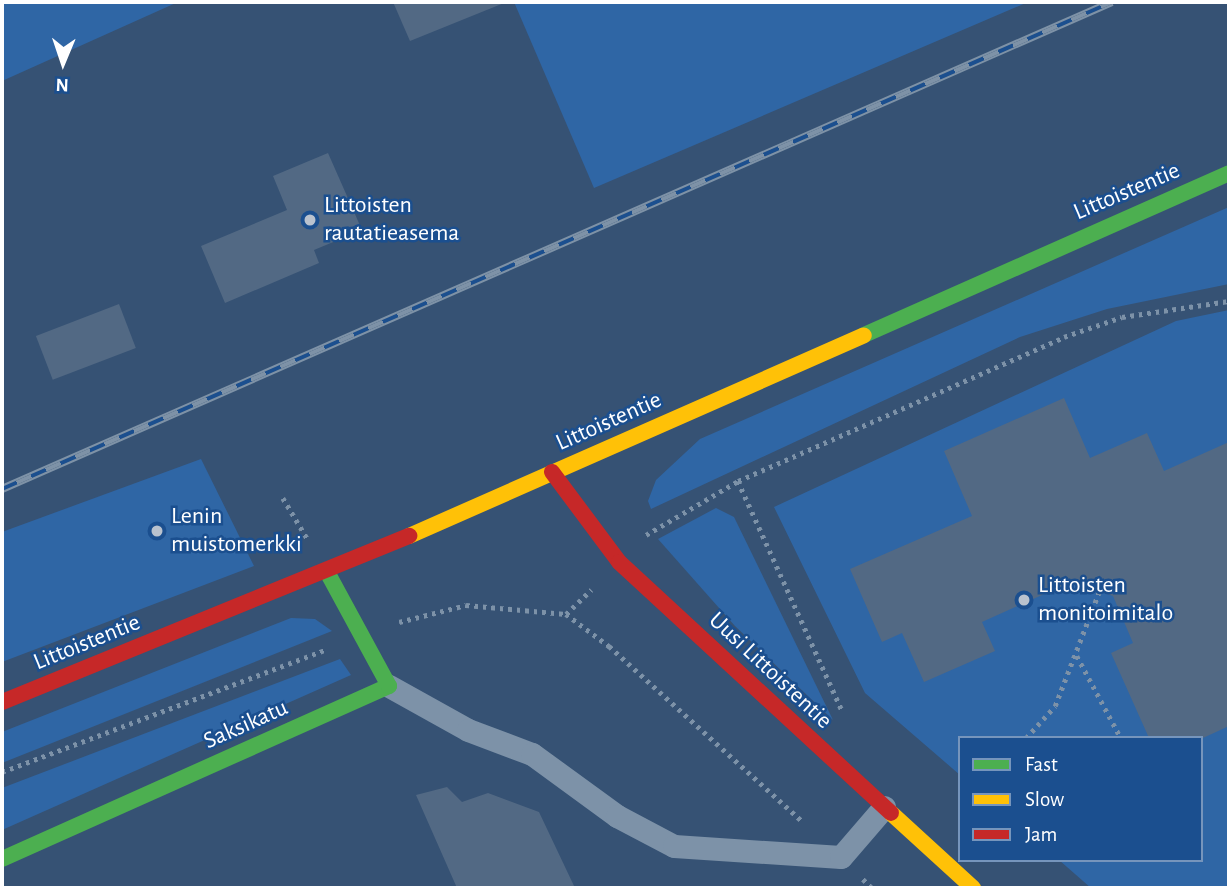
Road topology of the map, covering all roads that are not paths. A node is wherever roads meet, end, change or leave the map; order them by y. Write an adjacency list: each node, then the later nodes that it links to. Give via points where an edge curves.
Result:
1 (1229, 173): 2 (street, Littoistentie)
2 (552, 472): 3 (street, Littoistentie); 6 (street, Uusi Littoistentie, via 619,562)
3 (327, 572): 4 (street); 5 (street, Littoistentie)
4 (389, 686): 6 (lane, via 468,730 532,754 617,816 674,846 841,857); 7 (street, Saksikatu)
5 (2, 702)
6 (884, 807): 8 (street, Uusi Littoistentie)
7 (2, 859)
8 (973, 888)

